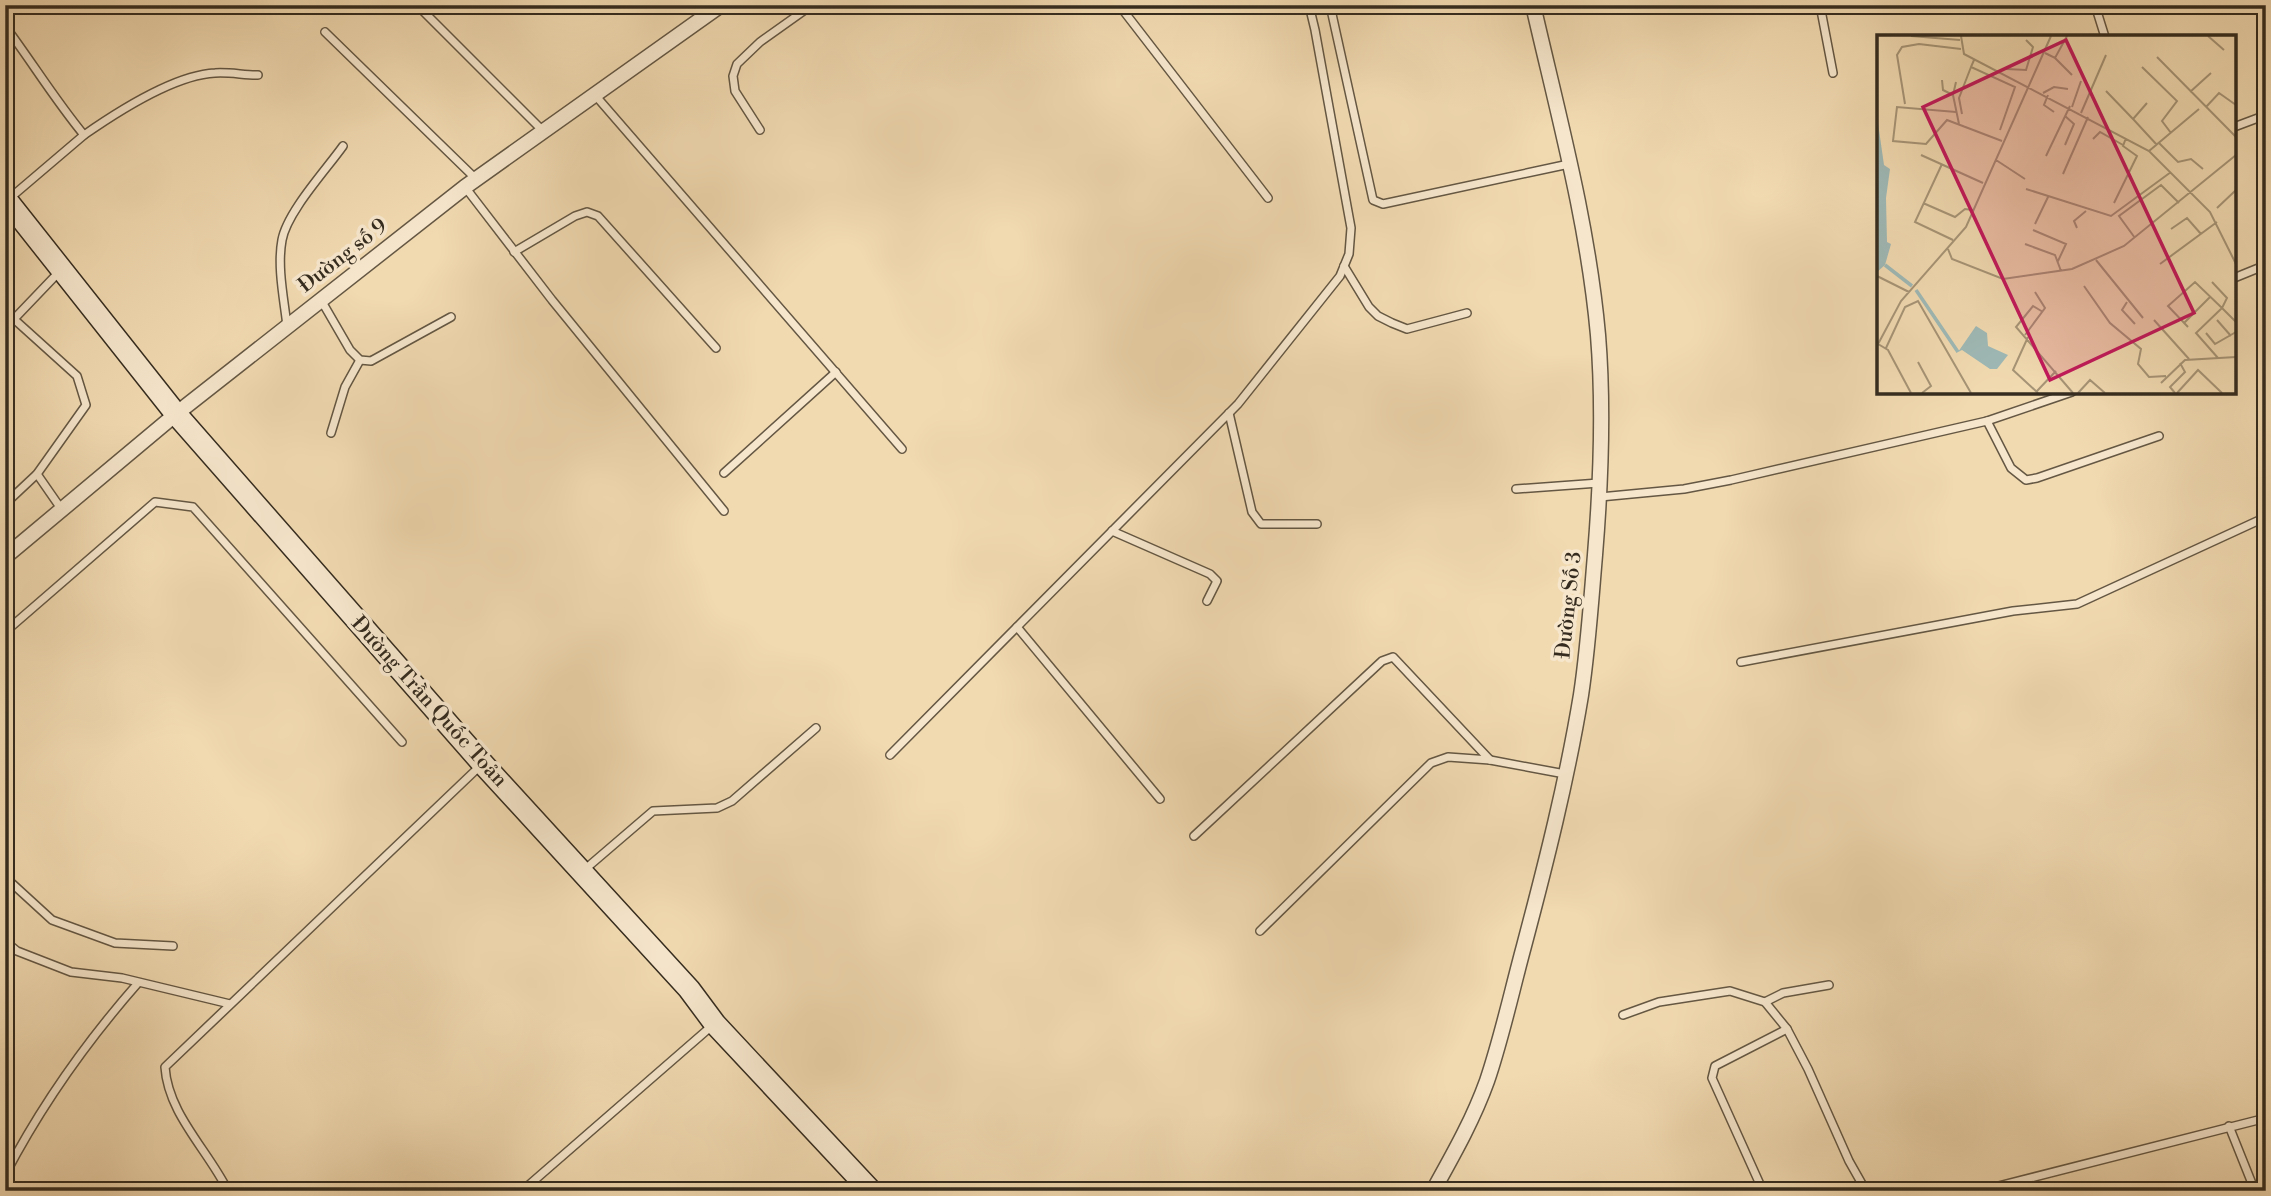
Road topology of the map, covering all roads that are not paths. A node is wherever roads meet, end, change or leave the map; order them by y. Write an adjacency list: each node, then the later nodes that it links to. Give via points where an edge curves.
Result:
1 (416, 5): 19 (lane)
2 (721, 5): 15 (street, Đường số 9)
3 (812, 5): 18 (lane, via 737,64 735,91)
4 (1119, 5): 24 (lane)
5 (1309, 5): 28 (lane, via 1351,228)
6 (1330, 5): 22 (lane, via 1373,200 1383,204)
7 (1533, 5): 22 (street, Đường Số 3)
8 (1820, 5): 13 (lane)
9 (2095, 5): 12 (lane)
10 (5, 26): 20 (lane)
11 (325, 32): 23 (lane)
12 (2104, 35)
13 (1833, 73)
14 (258, 75): 20 (lane, via 213,73 183,80)
15 (595, 95): 19 (street, Đường số 9); 39 (lane)
16 (2266, 115): 17 (lane)
17 (2236, 126)
18 (760, 130)
19 (543, 131): 23 (street, Đường số 9)
20 (84, 135): 25 (lane)
21 (343, 146): 36 (lane, via 291,216 282,238)
22 (1569, 164): 50 (street, Đường Số 3, via 1590,264 1598,333)
23 (470, 183): 26 (lane); 31 (street, Đường số 9)
24 (1268, 198)
25 (6, 200): 29 (main road, Đường Trần Quốc Toản)
26 (514, 253): 37 (lane, via 575,216 587,212 598,216); 53 (lane)
27 (2266, 265): 30 (lane)
28 (1344, 266): 33 (lane, via 1369,307 1407,329); 41 (lane)
29 (61, 271): 35 (lane); 42 (main road, Đường Trần Quốc Toản)
30 (2236, 277)
31 (321, 300): 36 (street, Đường số 9); 38 (lane)
32 (5, 311): 35 (lane)
33 (1467, 313)
34 (451, 317): 38 (lane, via 371,361)
35 (14, 319): 48 (lane, via 77,376 86,405)
36 (287, 327): 42 (street, Đường số 9)
37 (716, 348)
38 (360, 360): 44 (lane, via 345,387)
39 (836, 372): 46 (lane); 47 (lane)
40 (2066, 394): 43 (lane)
41 (1229, 413): 55 (lane, via 1252,512 1261,524); 56 (lane)
42 (176, 414): 52 (street, Đường số 9); 66 (main road, Đường Trần Quốc Toản)
43 (1987, 421): 45 (lane, via 2011,468 2026,480); 50 (lane, via 1684,489)
44 (331, 433)
45 (2159, 436)
46 (902, 449)
47 (724, 473)
48 (37, 474): 51 (lane); 52 (lane)
49 (1516, 489): 50 (lane)
50 (1600, 490): 67 (street, Đường Số 3, via 1581,694)
51 (5, 504)
52 (62, 510): 57 (street, Đường số 9)
53 (724, 511)
54 (2266, 517): 61 (lane, via 2077,604 2013,611)
55 (1317, 524)
56 (1112, 531): 58 (lane, via 1210,574 1217,581); 59 (lane)
57 (5, 557)
58 (1208, 601)
59 (1017, 627): 64 (lane); 68 (lane)
60 (5, 632): 63 (lane, via 155,502 193,507)
61 (1741, 662)
62 (816, 728): 70 (lane, via 732,801 717,808 653,811)
63 (402, 742)
64 (890, 755)
65 (1489, 760): 67 (lane); 69 (lane, via 1393,657 1382,661); 72 (lane, via 1448,757 1431,763)
66 (483, 764): 70 (main road, Đường Trần Quốc Toản); 80 (lane)
67 (1565, 774): 90 (street, Đường Số 3, via 1541,883 1487,1081 1461,1142)
68 (1160, 799)
69 (1194, 836)
70 (583, 871): 82 (main road, Đường Trần Quốc Toản)
71 (5, 877): 74 (lane, via 52,920 115,943)
72 (1260, 931)
73 (5, 941): 76 (lane)
74 (173, 946)
75 (5, 950): 76 (lane)
76 (17, 951): 77 (lane, via 71,972)
77 (138, 982): 80 (lane); 86 (lane, via 107,1017 30,1128)
78 (1829, 985): 79 (lane, via 1783,993)
79 (1765, 1003): 81 (lane, via 1730,991 1660,1002); 83 (lane)
80 (230, 1004): 88 (lane, via 165,1067 166,1085)
81 (1623, 1015)
82 (715, 1024): 87 (main road, Đường Trần Quốc Toản); 89 (lane)
83 (1787, 1029): 91 (lane, via 1715,1066 1712,1078); 92 (lane)
84 (2266, 1118): 85 (lane)
85 (2229, 1126): 93 (lane); 94 (lane)
86 (5, 1175)
87 (864, 1188)
88 (228, 1191)
89 (522, 1191)
90 (1433, 1191)
91 (1763, 1191)
92 (1866, 1191)
93 (1979, 1191)
94 (2255, 1191)

